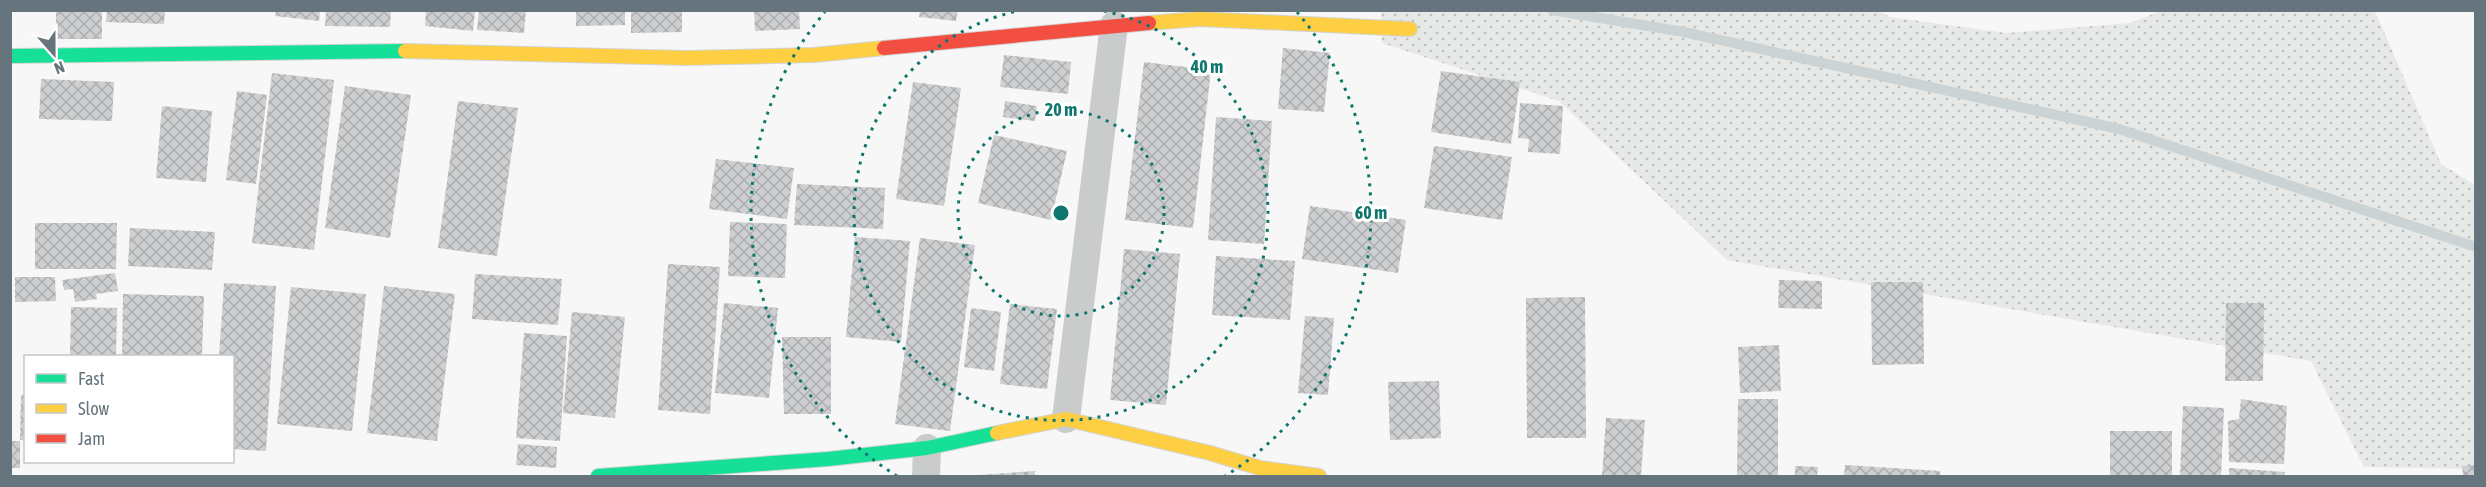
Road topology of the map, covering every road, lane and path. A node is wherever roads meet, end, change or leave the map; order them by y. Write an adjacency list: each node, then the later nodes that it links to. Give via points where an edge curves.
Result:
1 (1203, 15): 2 (street); 3 (street)
2 (1114, 25): 4 (street, via 814,55 686,58 420,51); 5 (street)
3 (1410, 29)
4 (10, 56)
5 (1066, 419): 6 (street); 9 (street, via 1260,468)
6 (927, 448): 7 (street); 8 (street)
7 (597, 477)
8 (926, 477)
9 (1319, 477)

